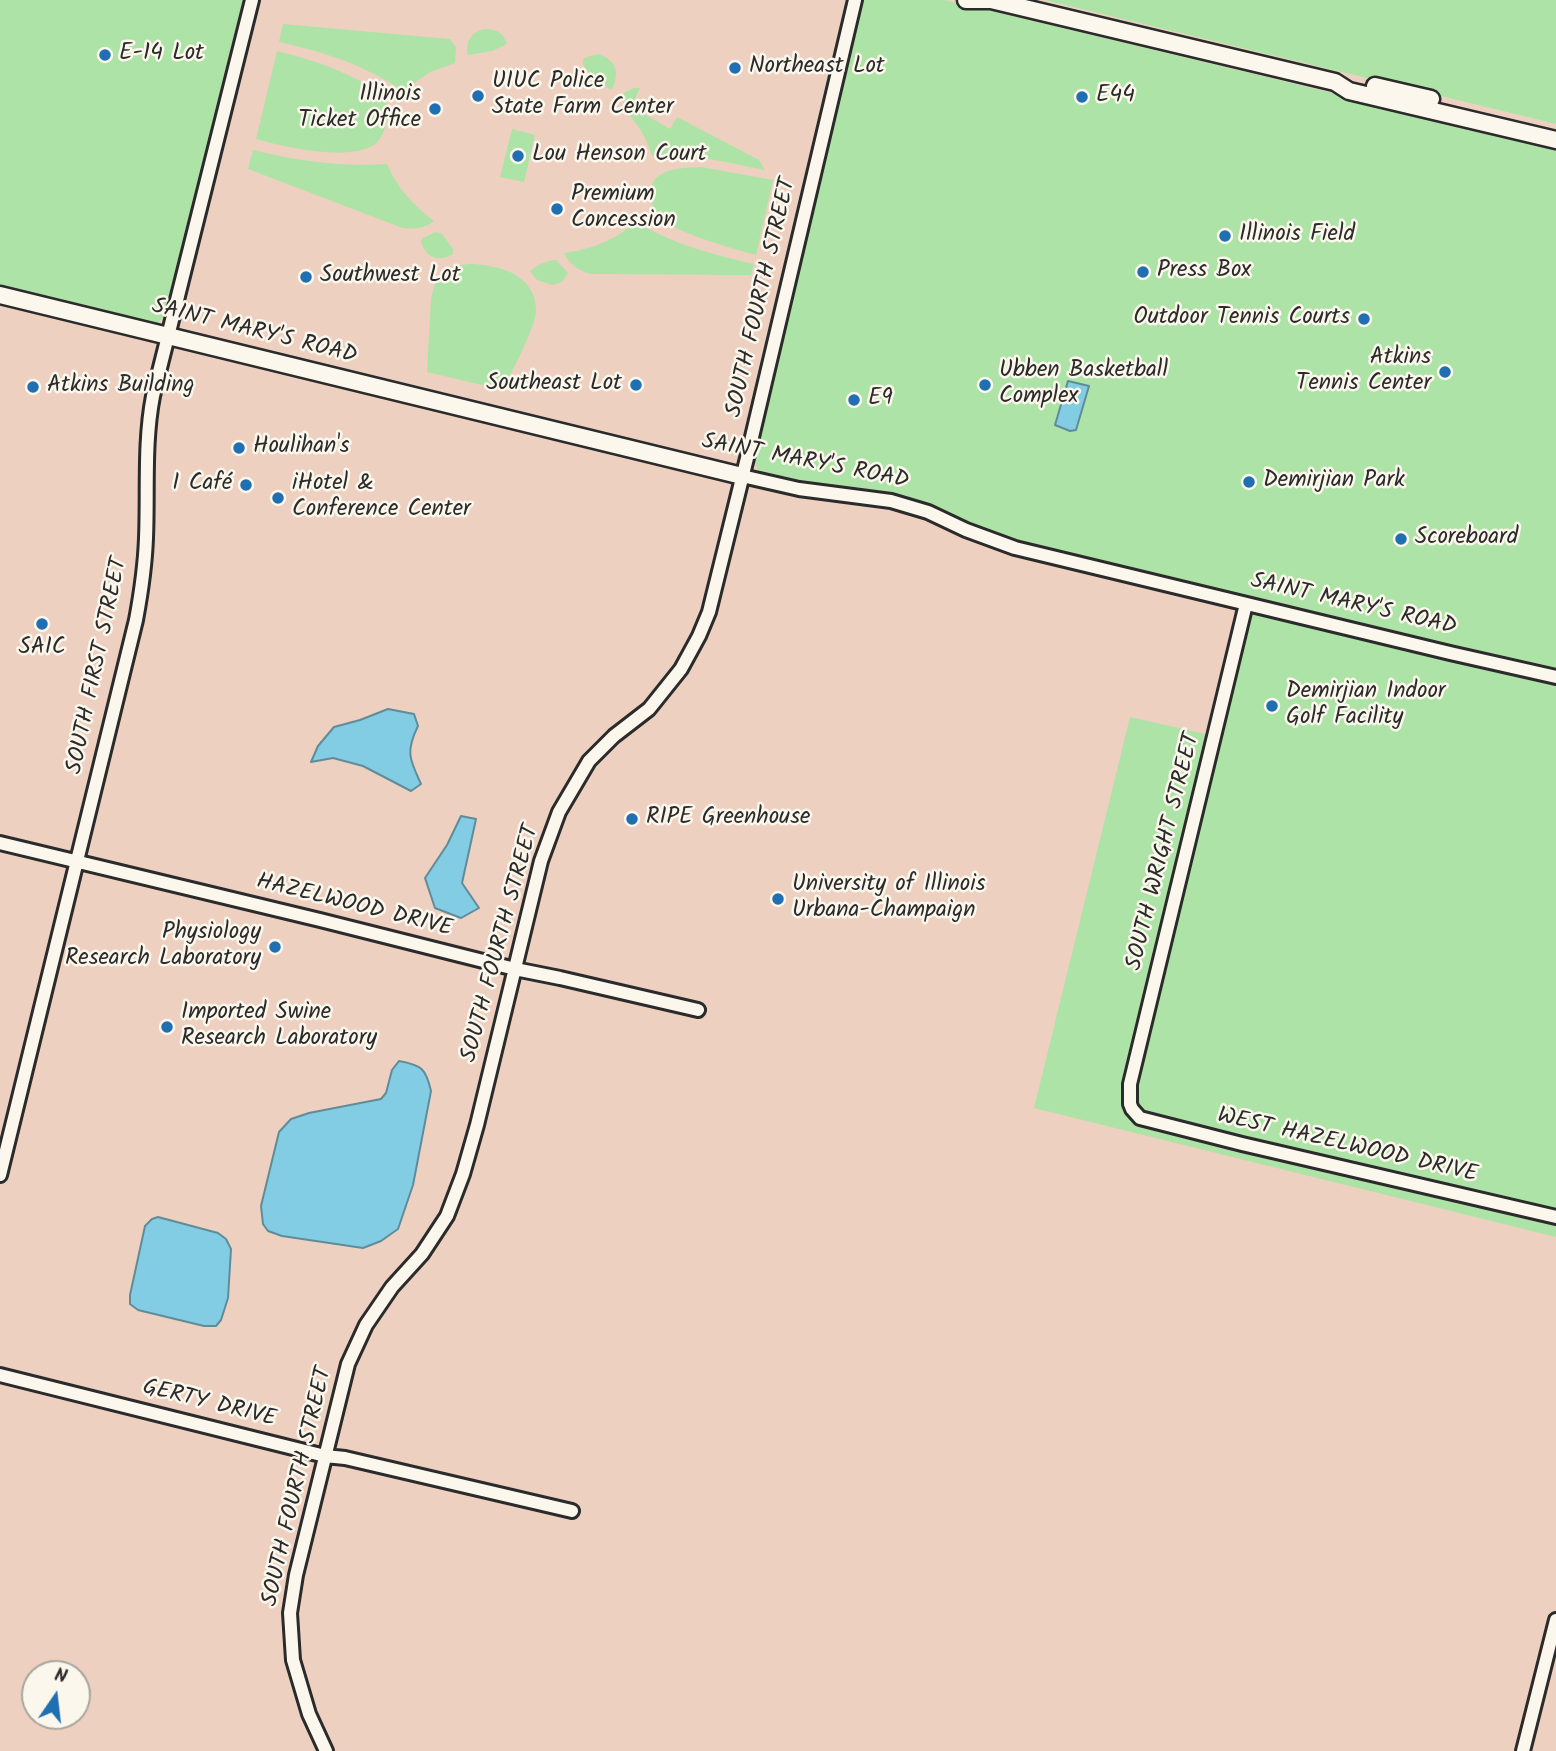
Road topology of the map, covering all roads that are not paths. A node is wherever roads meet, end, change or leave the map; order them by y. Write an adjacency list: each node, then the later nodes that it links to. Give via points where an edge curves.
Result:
1 (253, 0): 9 (street, SOUTH FIRST STREET)
2 (855, 0): 10 (street, SOUTH FOURTH STREET)
3 (966, 0): 4 (main road)
4 (991, 0): 5 (main road, via 1335,82 1349,91)
5 (1365, 89): 6 (main road); 7 (main road)
6 (1556, 129)
7 (1556, 140)
8 (0, 295): 9 (main road, SAINT MARY'S ROAD)
9 (167, 335): 10 (main road, SAINT MARY'S ROAD); 14 (street, SOUTH FIRST STREET, via 150,412 145,562 136,620)
10 (742, 476): 11 (street, SAINT MARY'S ROAD, via 891,501 1015,548); 15 (street, SOUTH FOURTH STREET, via 699,636 681,669 649,709 589,761 559,812 541,861)
11 (1246, 604): 12 (street, SAINT MARY'S ROAD); 17 (street, SOUTH WRIGHT STREET, via 1140,1039 1129,1094)
12 (1556, 677)
13 (0, 843): 14 (street, HAZELWOOD DRIVE)
14 (77, 862): 15 (street, HAZELWOOD DRIVE); 18 (street, SOUTH FIRST STREET)
15 (515, 969): 16 (street, HAZELWOOD DRIVE); 21 (street, SOUTH FOURTH STREET, via 477,1125 447,1216 366,1325 348,1364)
16 (698, 1010)
17 (1132, 1109): 19 (street, WEST HAZELWOOD DRIVE, via 1140,1118 1173,1127)
18 (0, 1175)
19 (1556, 1217)
20 (0, 1375): 21 (street, GERTY DRIVE)
21 (325, 1456): 22 (street, GERTY DRIVE); 24 (street, SOUTH FOURTH STREET, via 290,1613 293,1660)
22 (572, 1511)
23 (1556, 1620): 25 (street)
24 (326, 1751)
25 (1523, 1751)

